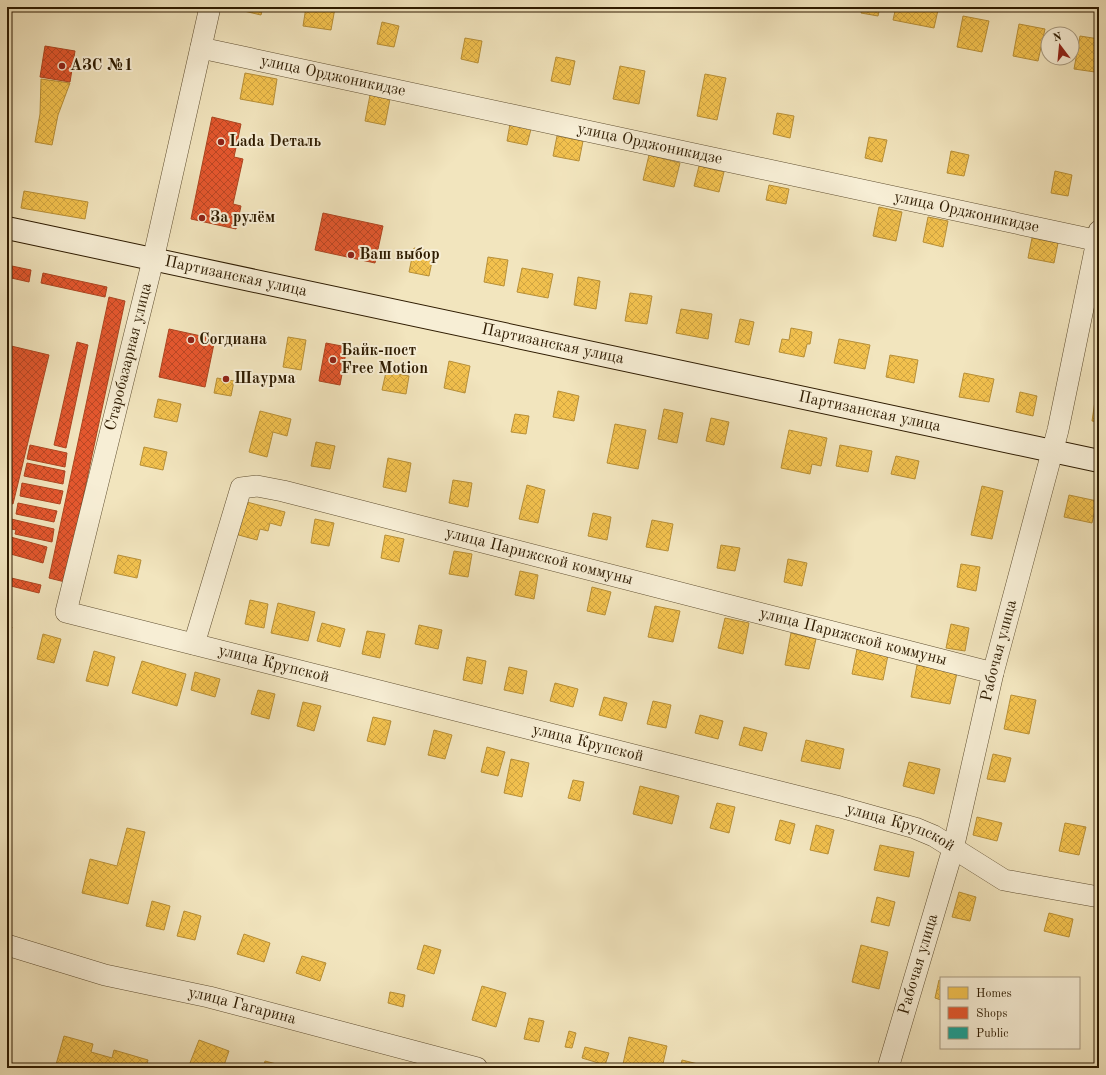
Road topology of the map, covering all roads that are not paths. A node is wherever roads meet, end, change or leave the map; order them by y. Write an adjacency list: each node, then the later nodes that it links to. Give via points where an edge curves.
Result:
1 (210, 7): 2 (street, Старобазарная улица)
2 (201, 48): 4 (street, улица Орджоникидзе); 5 (street, Старобазарная улица)
3 (7, 228): 5 (main road, Партизанская улица)
4 (1098, 238): 6 (street, Рабочая улица)
5 (153, 260): 6 (main road, Партизанская улица); 8 (street, Старобазарная улица)
6 (1052, 452): 7 (main road, Партизанская улица); 10 (street, Рабочая улица)
7 (1099, 461)
8 (66, 612): 9 (street, улица Крупской)
9 (194, 644): 10 (street, улица Парижской коммуны, via 241,488 257,486); 11 (street, улица Крупской, via 840,807 915,828 934,836)
10 (993, 673): 11 (street, Рабочая улица)
11 (953, 849): 12 (street, улица Крупской, via 1004,880); 15 (street, Рабочая улица)
12 (1099, 897)
13 (7, 945): 14 (street, улица Гагарина, via 105,975 209,997)
14 (477, 1068)
15 (888, 1068)

